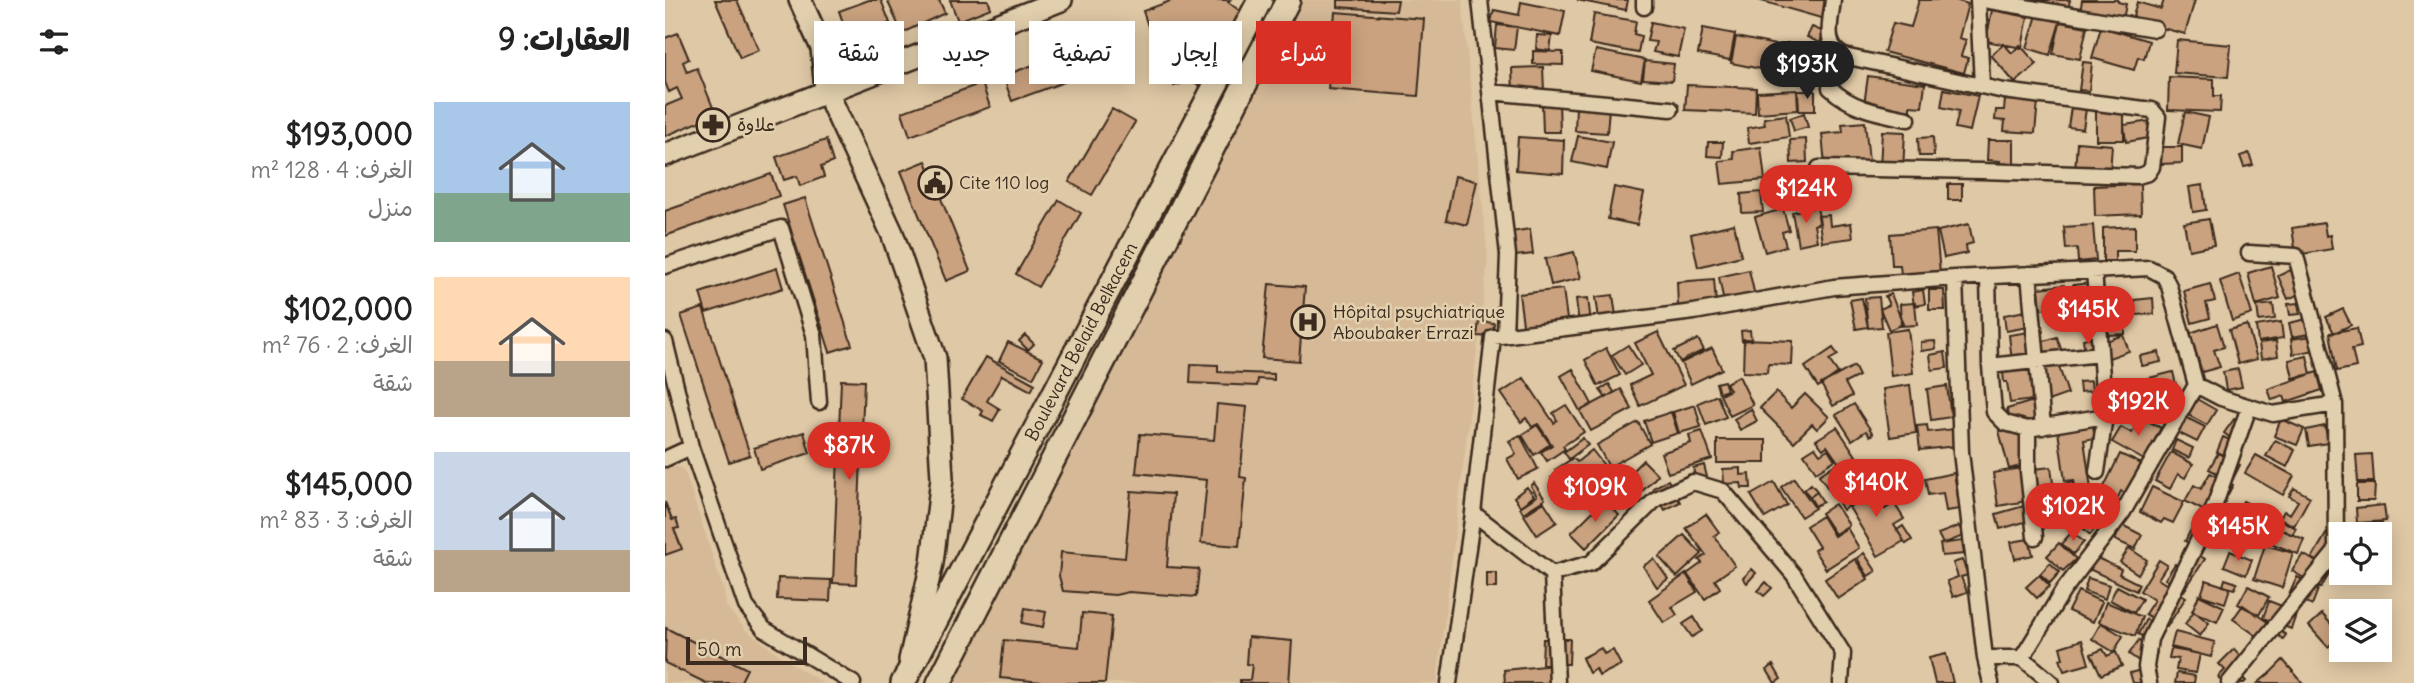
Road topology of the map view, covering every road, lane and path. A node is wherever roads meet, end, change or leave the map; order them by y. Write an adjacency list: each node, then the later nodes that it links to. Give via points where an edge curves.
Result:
1 (800, 0): 12 (street, via 822,48)
2 (1061, 0): 12 (street)
3 (1260, 0): 43 (main road, Boulevard Belaid Belkacem)
4 (1288, 0): 45 (main road, Boulevard Belaid Belkacem)
5 (1480, 0): 13 (street)
6 (1833, 0): 10 (street)
7 (1978, 0): 11 (street)
8 (1985, 0): 9 (street)
9 (2155, 29)
10 (1832, 47): 11 (street, via 1844,56); 15 (street, via 1830,88 1839,97)
11 (1982, 86): 17 (street, via 2152,110 2158,117 2152,167 2138,176)
12 (826, 90): 16 (street); 43 (street, via 892,233 935,358 942,478 932,563)
13 (1490, 92): 14 (street); 24 (street, via 1508,255)
14 (1671, 109)
15 (1908, 119)
16 (665, 155)
17 (1819, 168)
18 (2249, 253): 31 (street, via 2296,256)
19 (665, 266): 30 (street, via 781,228 814,335)
20 (2094, 271): 21 (street); 26 (street); 29 (street, via 2149,268 2164,276)
21 (2029, 274): 22 (street); 27 (street)
22 (1988, 276): 23 (street); 28 (street)
23 (1955, 278): 24 (street, via 1834,286 1694,312); 41 (street, via 1961,452)
24 (1505, 335): 38 (street, via 1493,337)
25 (665, 341): 35 (street)
26 (2100, 354): 27 (street); 33 (street)
27 (2036, 361): 28 (street); 34 (street)
28 (1990, 366): 34 (street, via 1994,412 2005,423)
29 (2196, 385): 32 (street); 42 (street, via 2123,512 2063,591)
30 (819, 402)
31 (2335, 404): 32 (street, via 2273,414); 52 (street, via 2336,551)
32 (2249, 407): 51 (street, via 2213,510 2150,639)
33 (2105, 416): 34 (street); 37 (street)
34 (2035, 428): 39 (street, via 2028,472)
35 (691, 447): 36 (street); 44 (street, via 746,606 764,628)
36 (665, 459)
37 (2097, 472)
38 (1473, 513): 40 (street); 46 (street)
39 (2035, 537)
40 (1552, 574): 47 (street); 48 (street, via 1591,563 1656,499 1693,482 1723,491 1794,575 1843,653)
41 (1985, 658): 42 (street); 49 (street)
42 (2022, 658): 50 (street)
43 (904, 681)
44 (853, 683)
45 (939, 683)
46 (1449, 683)
47 (1556, 683)
48 (1841, 683)
49 (1991, 683)
50 (2052, 683)
51 (2149, 683)
52 (2229, 683)

